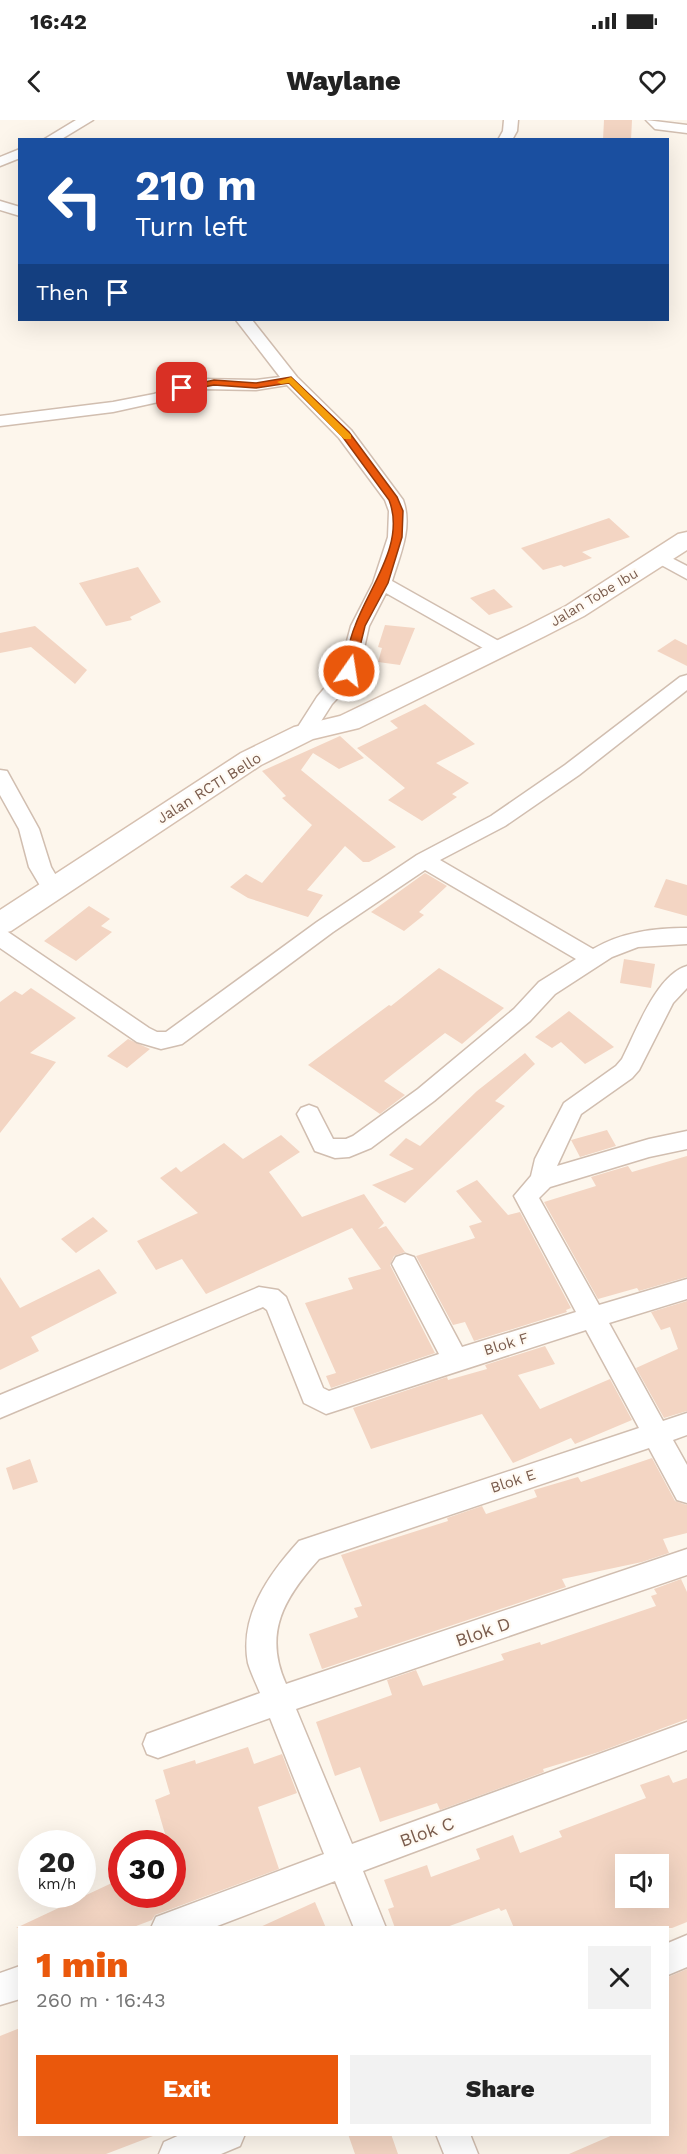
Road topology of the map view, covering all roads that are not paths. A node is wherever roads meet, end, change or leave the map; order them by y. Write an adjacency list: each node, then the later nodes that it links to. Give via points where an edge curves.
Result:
1 (86, 120): 5 (street)
2 (511, 120): 6 (street)
3 (653, 120): 4 (street, via 660,126)
4 (687, 129)
5 (54, 138)
6 (506, 138)
7 (18, 154): 8 (street)
8 (0, 162)
9 (0, 205): 10 (street)
10 (18, 211)
11 (245, 321): 12 (street)
12 (291, 380): 13 (street, via 256,385 201,384 112,407); 17 (street, via 345,434 394,500 398,529)
13 (0, 421)
14 (687, 539): 15 (street, Jalan Tobe Ibu)
15 (660, 557): 16 (street); 18 (street, Jalan Tobe Ibu, via 575,611)
16 (687, 574)
17 (382, 583): 18 (street); 20 (street, via 360,626 349,671)
18 (497, 648): 20 (street, Jalan RCTI Bello, via 349,722)
19 (687, 681): 22 (street, via 508,815)
20 (304, 733): 23 (street, Jalan RCTI Bello, via 251,759)
21 (0, 776): 23 (street, via 29,829 40,867)
22 (424, 860): 26 (street, via 165,1041 141,1034); 27 (street)
23 (53, 889): 24 (street, Jalan RCTI Bello)
24 (0, 924)
25 (687, 936): 27 (street, via 631,939)
26 (0, 937)
27 (593, 959): 29 (street, via 547,988 426,1095 362,1142 349,1148 324,1145)
28 (687, 974): 31 (street, via 664,998 632,1064 572,1109 547,1159)
29 (309, 1114)
30 (687, 1140): 31 (street)
31 (542, 1180): 34 (street, via 528,1192 527,1201)
32 (405, 1264): 35 (street)
33 (687, 1289): 34 (street, Blok F)
34 (594, 1318): 35 (street, Blok F); 38 (street)
35 (455, 1360): 36 (street, Blok F, via 326,1403 313,1395 277,1304 269,1297 259,1297)
36 (0, 1407)
37 (687, 1424): 38 (street, Blok E)
38 (654, 1434): 39 (street); 41 (street, Blok E, via 309,1550 293,1566 264,1616 260,1633 264,1663)
39 (687, 1491)
40 (687, 1562): 41 (street, Blok D)
41 (278, 1701): 43 (street, Blok D); 44 (street, Blok E)
42 (687, 1736): 44 (street, Blok C)
43 (158, 1744)
44 (344, 1863): 45 (street, Blok C); 46 (street, Blok E)
45 (172, 1926)
46 (369, 1926)
47 (687, 1951): 48 (street)
48 (669, 1959)
49 (18, 1983): 50 (street)
50 (0, 1989)
51 (223, 2136): 53 (street)
52 (454, 2136): 54 (street)
53 (176, 2154)
54 (462, 2154)

